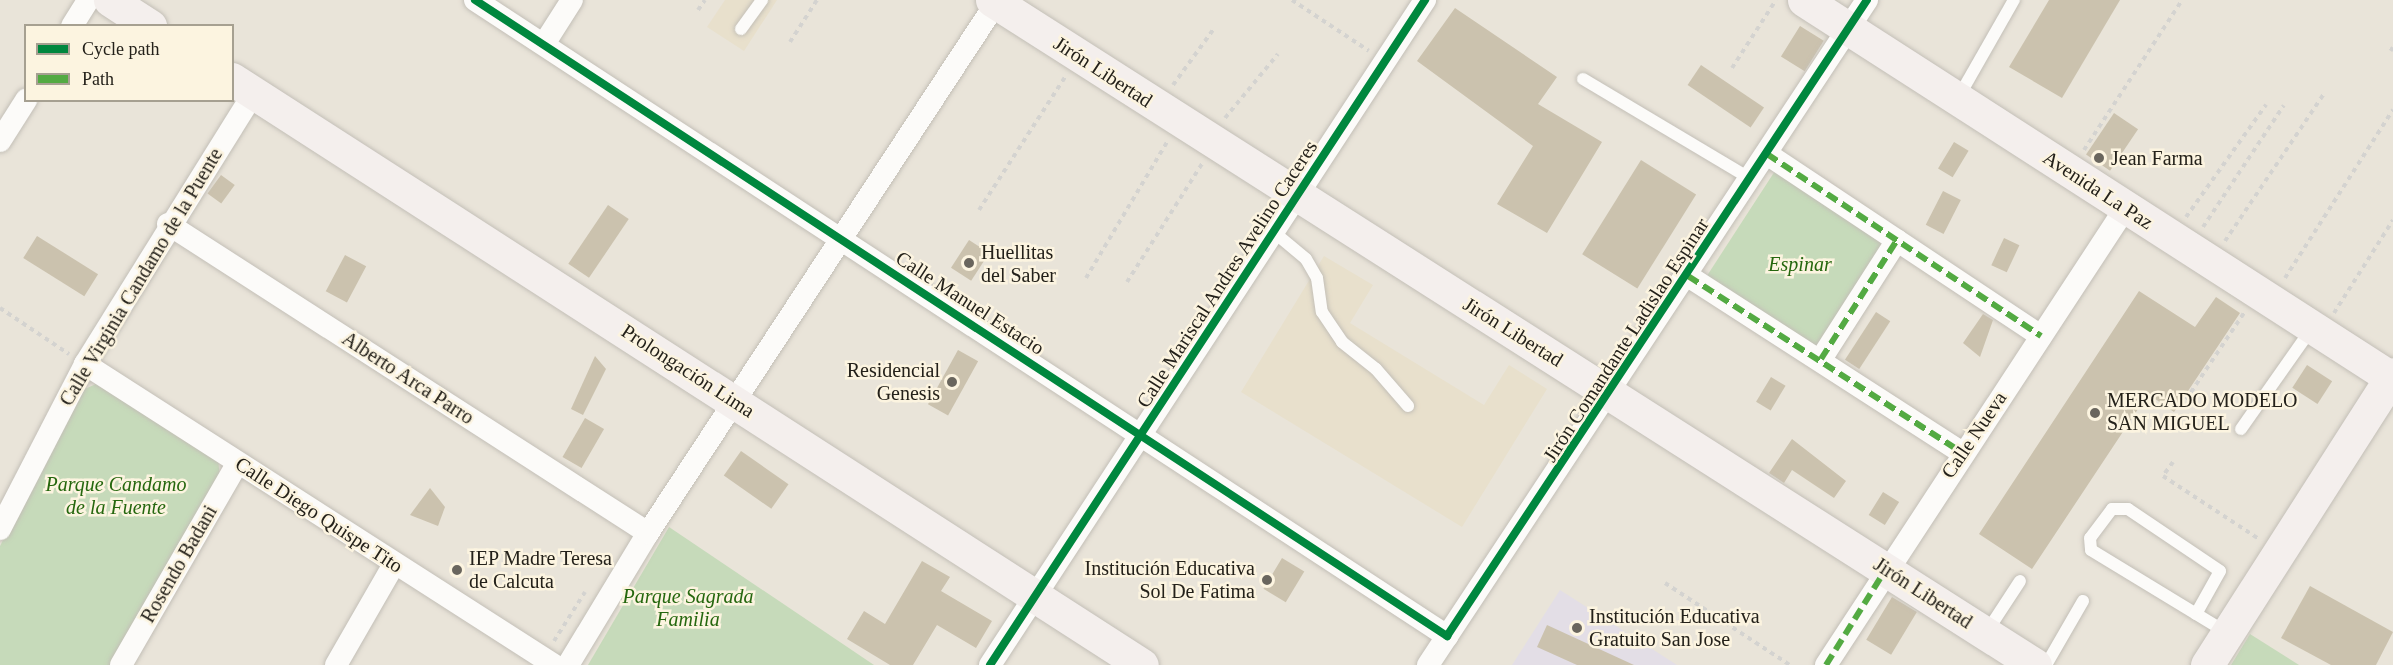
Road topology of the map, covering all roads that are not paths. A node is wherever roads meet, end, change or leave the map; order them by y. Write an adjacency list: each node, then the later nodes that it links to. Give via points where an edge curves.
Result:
1 (88, 0): 11 (street)
2 (110, 0): 12 (street)
3 (475, 0): 15 (street, Calle Manuel Estacio)
4 (572, 0): 15 (street)
5 (762, 0): 13 (lane)
6 (1425, 0): 23 (street, Calle Mariscal Andres Avelino Caceres)
7 (1804, 0): 14 (street, Avenida La Paz)
8 (1867, 0): 14 (street, Jirón Comandante Ladislao Espinar)
9 (2014, 0): 18 (lane)
10 (995, 1): 23 (street, Jirón Libertad); 27 (street)
11 (73, 24)
12 (147, 24)
13 (741, 29)
14 (1849, 29): 18 (street, Avenida La Paz); 21 (street, Jirón Comandante Ladislao Espinar)
15 (544, 44): 27 (street, Calle Manuel Estacio)
16 (1583, 79): 22 (lane)
17 (243, 86): 25 (street, Calle Virginia Candamo de la Puente); 36 (street, Prolongación Lima)
18 (1957, 99): 24 (street, Avenida La Paz)
19 (25, 102): 20 (street)
20 (0, 141)
21 (1767, 154): 22 (street, Jirón Comandante Ladislao Espinar); 28 (street)
22 (1751, 179): 29 (street, Jirón Comandante Ladislao Espinar)
23 (1297, 197): 26 (street, Calle Mariscal Andres Avelino Caceres); 35 (street, Jirón Libertad)
24 (2126, 207): 30 (street, Avenida La Paz); 31 (street, Calle Nueva)
25 (168, 224): 33 (street, Calle Virginia Candamo de la Puente); 43 (street, Alberto Arca Parro)
26 (1275, 233): 37 (lane, via 1306,259 1317,278 1322,312 1342,342 1376,369); 39 (street, Calle Mariscal Andres Avelino Caceres)
27 (841, 240): 36 (street); 39 (street, Calle Manuel Estacio)
28 (1897, 240): 31 (street); 32 (street)
29 (1688, 276): 32 (street); 35 (street, Jirón Comandante Ladislao Espinar)
30 (2317, 330): 34 (street, Avenida La Paz); 38 (lane)
31 (2041, 336): 40 (street, Calle Nueva)
32 (1821, 360): 40 (street)
33 (85, 364): 41 (street, Calle Diego Quispe Tito); 42 (street, Calle Virginia Candamo de la Puente)
34 (2392, 377): 51 (street)
35 (1611, 394): 45 (street, Jirón Libertad); 52 (street, Jirón Comandante Ladislao Espinar)
36 (735, 400): 43 (street); 47 (street, Prolongación Lima)
37 (1408, 406)
38 (2241, 429)
39 (1142, 433): 47 (street, Calle Mariscal Andres Avelino Caceres); 52 (street, Calle Manuel Estacio)
40 (1963, 453): 45 (street, Calle Nueva)
41 (237, 464): 44 (street, Calle Diego Quispe Tito); 53 (street, Rosendo Badani)
42 (0, 529)
43 (648, 534): 56 (street)
44 (394, 564): 54 (street); 55 (street, Calle Diego Quispe Tito)
45 (1886, 569): 50 (street, Jirón Libertad); 60 (street, Calle Nueva)
46 (2020, 581): 50 (lane)
47 (1035, 595): 57 (street, Calle Mariscal Andres Avelino Caceres); 58 (street, Prolongación Lima)
48 (2084, 601): 62 (lane)
49 (2196, 614): 49 (lane, via 2091,550 2090,538 2112,509 2128,509 2220,571); 51 (lane)
50 (1986, 633): 61 (street, Jirón Libertad)
51 (2227, 633): 63 (street)
52 (1447, 636): 59 (street, Jirón Comandante Ladislao Espinar)
53 (121, 665)
54 (336, 665)
55 (554, 665)
56 (568, 665)
57 (990, 665)
58 (1142, 665)
59 (1428, 665)
60 (1826, 665)
61 (2034, 665)
62 (2046, 665)
63 (2207, 665)

